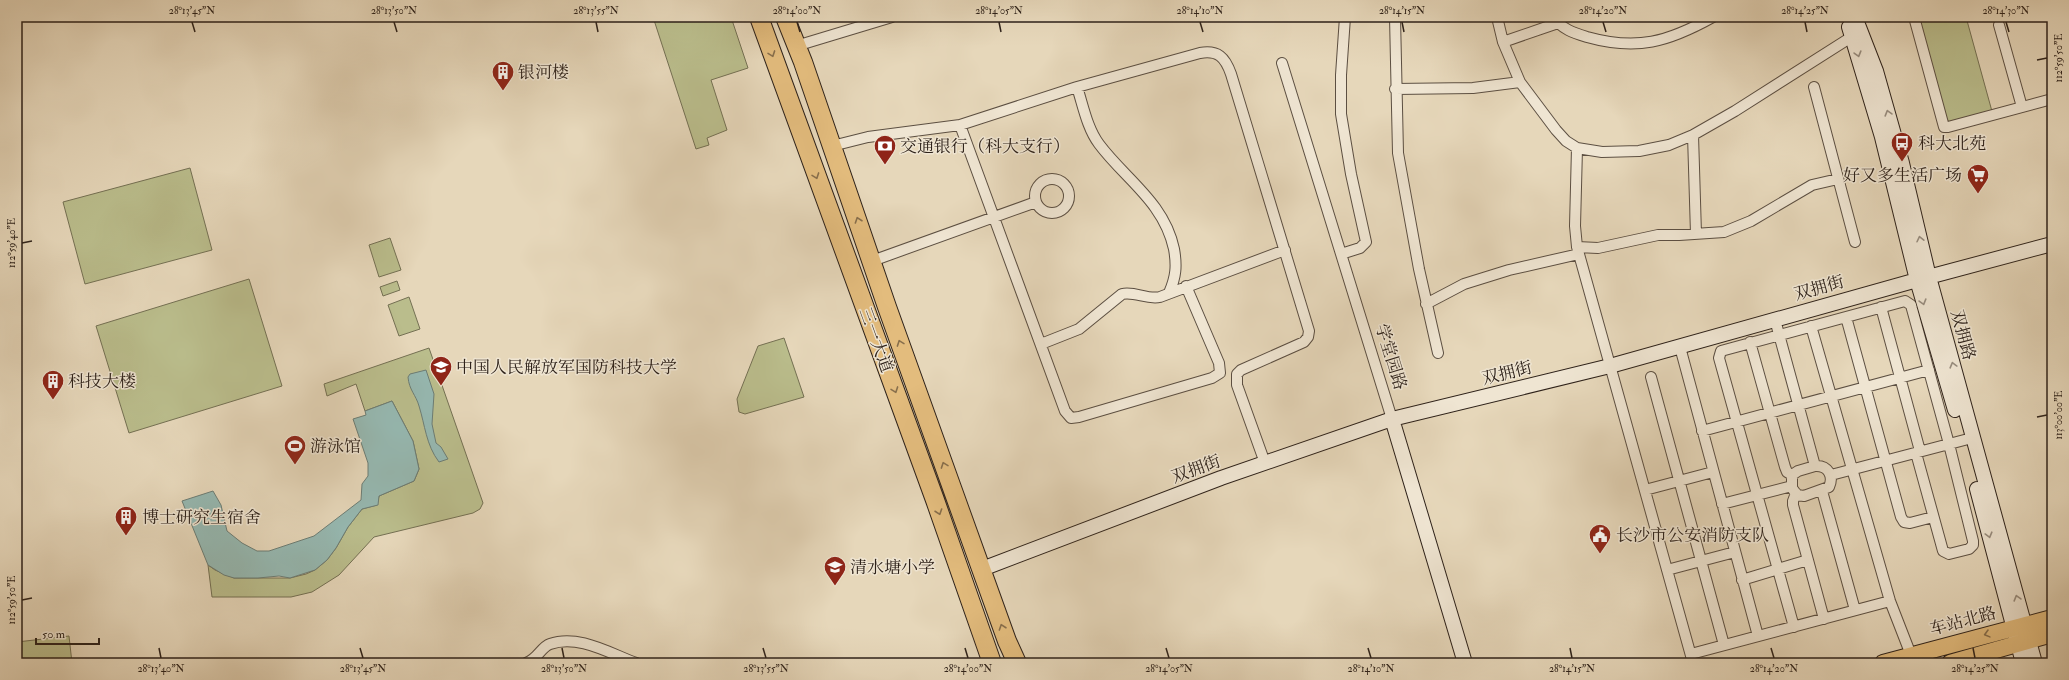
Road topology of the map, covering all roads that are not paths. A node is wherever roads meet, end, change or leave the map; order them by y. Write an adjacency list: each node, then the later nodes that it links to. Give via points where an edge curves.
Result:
1 (758, 17): 100 (highway, 三一大道, one-way to 100)
2 (785, 17): 15 (highway, 三一大道)
3 (892, 17): 15 (street)
4 (1345, 17): 35 (street, via 1341,114 1366,242 1360,248)
5 (1395, 17): 20 (street)
6 (1497, 17): 14 (street)
7 (1713, 17): 11 (street, via 1678,35 1640,44 1596,40 1576,34)
8 (1846, 17): 13 (street, 双拥路)
9 (1855, 17): 37 (street, 双拥路, one-way to 9, via 1902,163 1879,79)
10 (1914, 17): 22 (street, via 1944,127)
11 (1556, 20): 14 (street)
12 (1999, 24): 22 (street)
13 (1853, 36): 24 (street); 37 (street, 双拥路, one-way to 37)
14 (1504, 42): 17 (street)
15 (796, 46): 25 (highway, 三一大道)
16 (1282, 63): 35 (street, 学堂园路)
17 (1520, 82): 20 (street, via 1473,88); 26 (street, via 1556,130)
18 (1077, 87): 23 (street); 33 (street, via 1200,53 1216,53 1228,65 1232,74); 39 (street, via 1097,140 1152,202 1166,223 1176,268 1176,278)
19 (1814, 87): 27 (street)
20 (1396, 89): 40 (street, via 1398,153)
21 (2052, 99): 22 (street)
22 (2022, 107)
23 (960, 125): 25 (street, via 868,137); 29 (street)
24 (1693, 135): 26 (street, via 1669,145 1639,151 1602,152); 30 (street)
25 (832, 146): 36 (highway, 三一大道, one-way to 25)
26 (1577, 148): 34 (street, via 1575,226)
27 (1838, 179): 30 (street, via 1812,185 1738,228); 31 (street)
28 (1036, 202): 29 (street)
29 (994, 217): 36 (street); 47 (street)
30 (1696, 234): 34 (street, via 1658,235)
31 (1855, 242)
32 (2052, 244): 37 (street, 双拥街)
33 (1285, 250): 38 (street); 55 (street, via 1307,324 1308,337 1304,342 1241,370)
34 (1578, 251): 40 (street, via 1464,284); 50 (street)
35 (1341, 254): 60 (street, 学堂园路)
36 (872, 262): 82 (highway, 三一大道, one-way to 36)
37 (1923, 278): 43 (street, 双拥街); 63 (street, 双拥路)
38 (1186, 286): 39 (street); 52 (street, via 1219,363)
39 (1169, 293): 47 (street, via 1155,298 1122,294 1079,329)
40 (1426, 304): 49 (street)
41 (1881, 307): 42 (street); 51 (street, via 1905,301 1911,305); 54 (street)
42 (1846, 317): 44 (street); 56 (street)
43 (1775, 320): 45 (street); 48 (street, 双拥街)
44 (1811, 326): 45 (street); 57 (street)
45 (1779, 334): 46 (street); 58 (street)
46 (1750, 342): 59 (street); 61 (street, via 1725,349 1719,354)
47 (1041, 344): 52 (street, via 1065,411 1071,418 1212,378)
48 (1680, 346): 50 (street, 双拥街); 62 (street)
49 (1438, 353)
50 (1610, 366): 60 (street, 双拥街); 74 (street)
51 (1929, 370): 54 (street); 64 (street)
52 (1220, 373): 55 (street)
53 (1651, 377): 72 (street)
54 (1901, 378): 56 (street); 65 (street)
55 (1236, 379): 67 (street)
56 (1865, 387): 57 (street); 66 (street)
57 (1831, 396): 58 (street); 69 (street)
58 (1798, 405): 59 (street); 68 (street)
59 (1769, 413): 61 (street); 73 (street, via 1785,468)
60 (1392, 420): 67 (street, 双拥街); 102 (street, 学堂园路)
61 (1736, 422): 62 (street); 76 (street)
62 (1702, 431): 70 (street)
63 (1968, 439): 64 (street); 90 (street, 双拥路)
64 (1949, 444): 65 (street); 78 (street, via 1973,545 1969,549 1945,554)
65 (1918, 452): 66 (street); 78 (street)
66 (1886, 461): 69 (street); 78 (street, via 1902,520 1910,523)
67 (1266, 463): 82 (street, 双拥街)
68 (1815, 466): 71 (street, via 1823,466); 73 (street, via 1798,471)
69 (1852, 470): 71 (street); 86 (street)
70 (1713, 472): 72 (street); 77 (street)
71 (1831, 476): 75 (street, via 1830,485)
72 (1679, 481): 74 (street); 81 (street)
73 (1793, 485): 75 (street, via 1804,496); 76 (street); 80 (street, via 1793,505)
74 (1645, 490): 84 (street)
75 (1822, 491): 87 (street)
76 (1756, 495): 77 (street); 83 (street)
77 (1722, 504): 79 (street)
78 (1933, 517)
79 (1735, 552): 81 (street); 85 (street)
80 (1808, 560): 83 (street); 88 (street)
81 (1701, 561): 84 (street); 95 (street)
82 (982, 569): 101 (highway, 三一大道, one-way to 82)
83 (1777, 569): 85 (street); 91 (street)
84 (1667, 570): 97 (street)
85 (1742, 580): 93 (street)
86 (1890, 601): 87 (street); 96 (street)
87 (1855, 610): 88 (street)
88 (1824, 618): 91 (street)
89 (2052, 618): 90 (main road, 车站北路)
90 (2019, 626): 94 (street, 双拥路); 96 (main road, 车站北路, one-way to 96)
91 (1794, 627): 93 (street)
92 (2052, 634): 94 (main road)
93 (1758, 636): 95 (street)
94 (2023, 642): 104 (main road); 105 (street, 双拥路); 106 (street, 双拥路)
95 (1724, 645): 97 (street)
96 (1911, 655): 103 (main road, 车站北路)
97 (1692, 659)
98 (526, 663): 99 (street, via 534,660 548,645 567,640 584,643)
99 (636, 663)
100 (992, 663)
101 (1017, 663)
102 (1464, 663)
103 (1883, 663)
104 (1950, 663)
105 (2023, 663)
106 (2035, 663)

